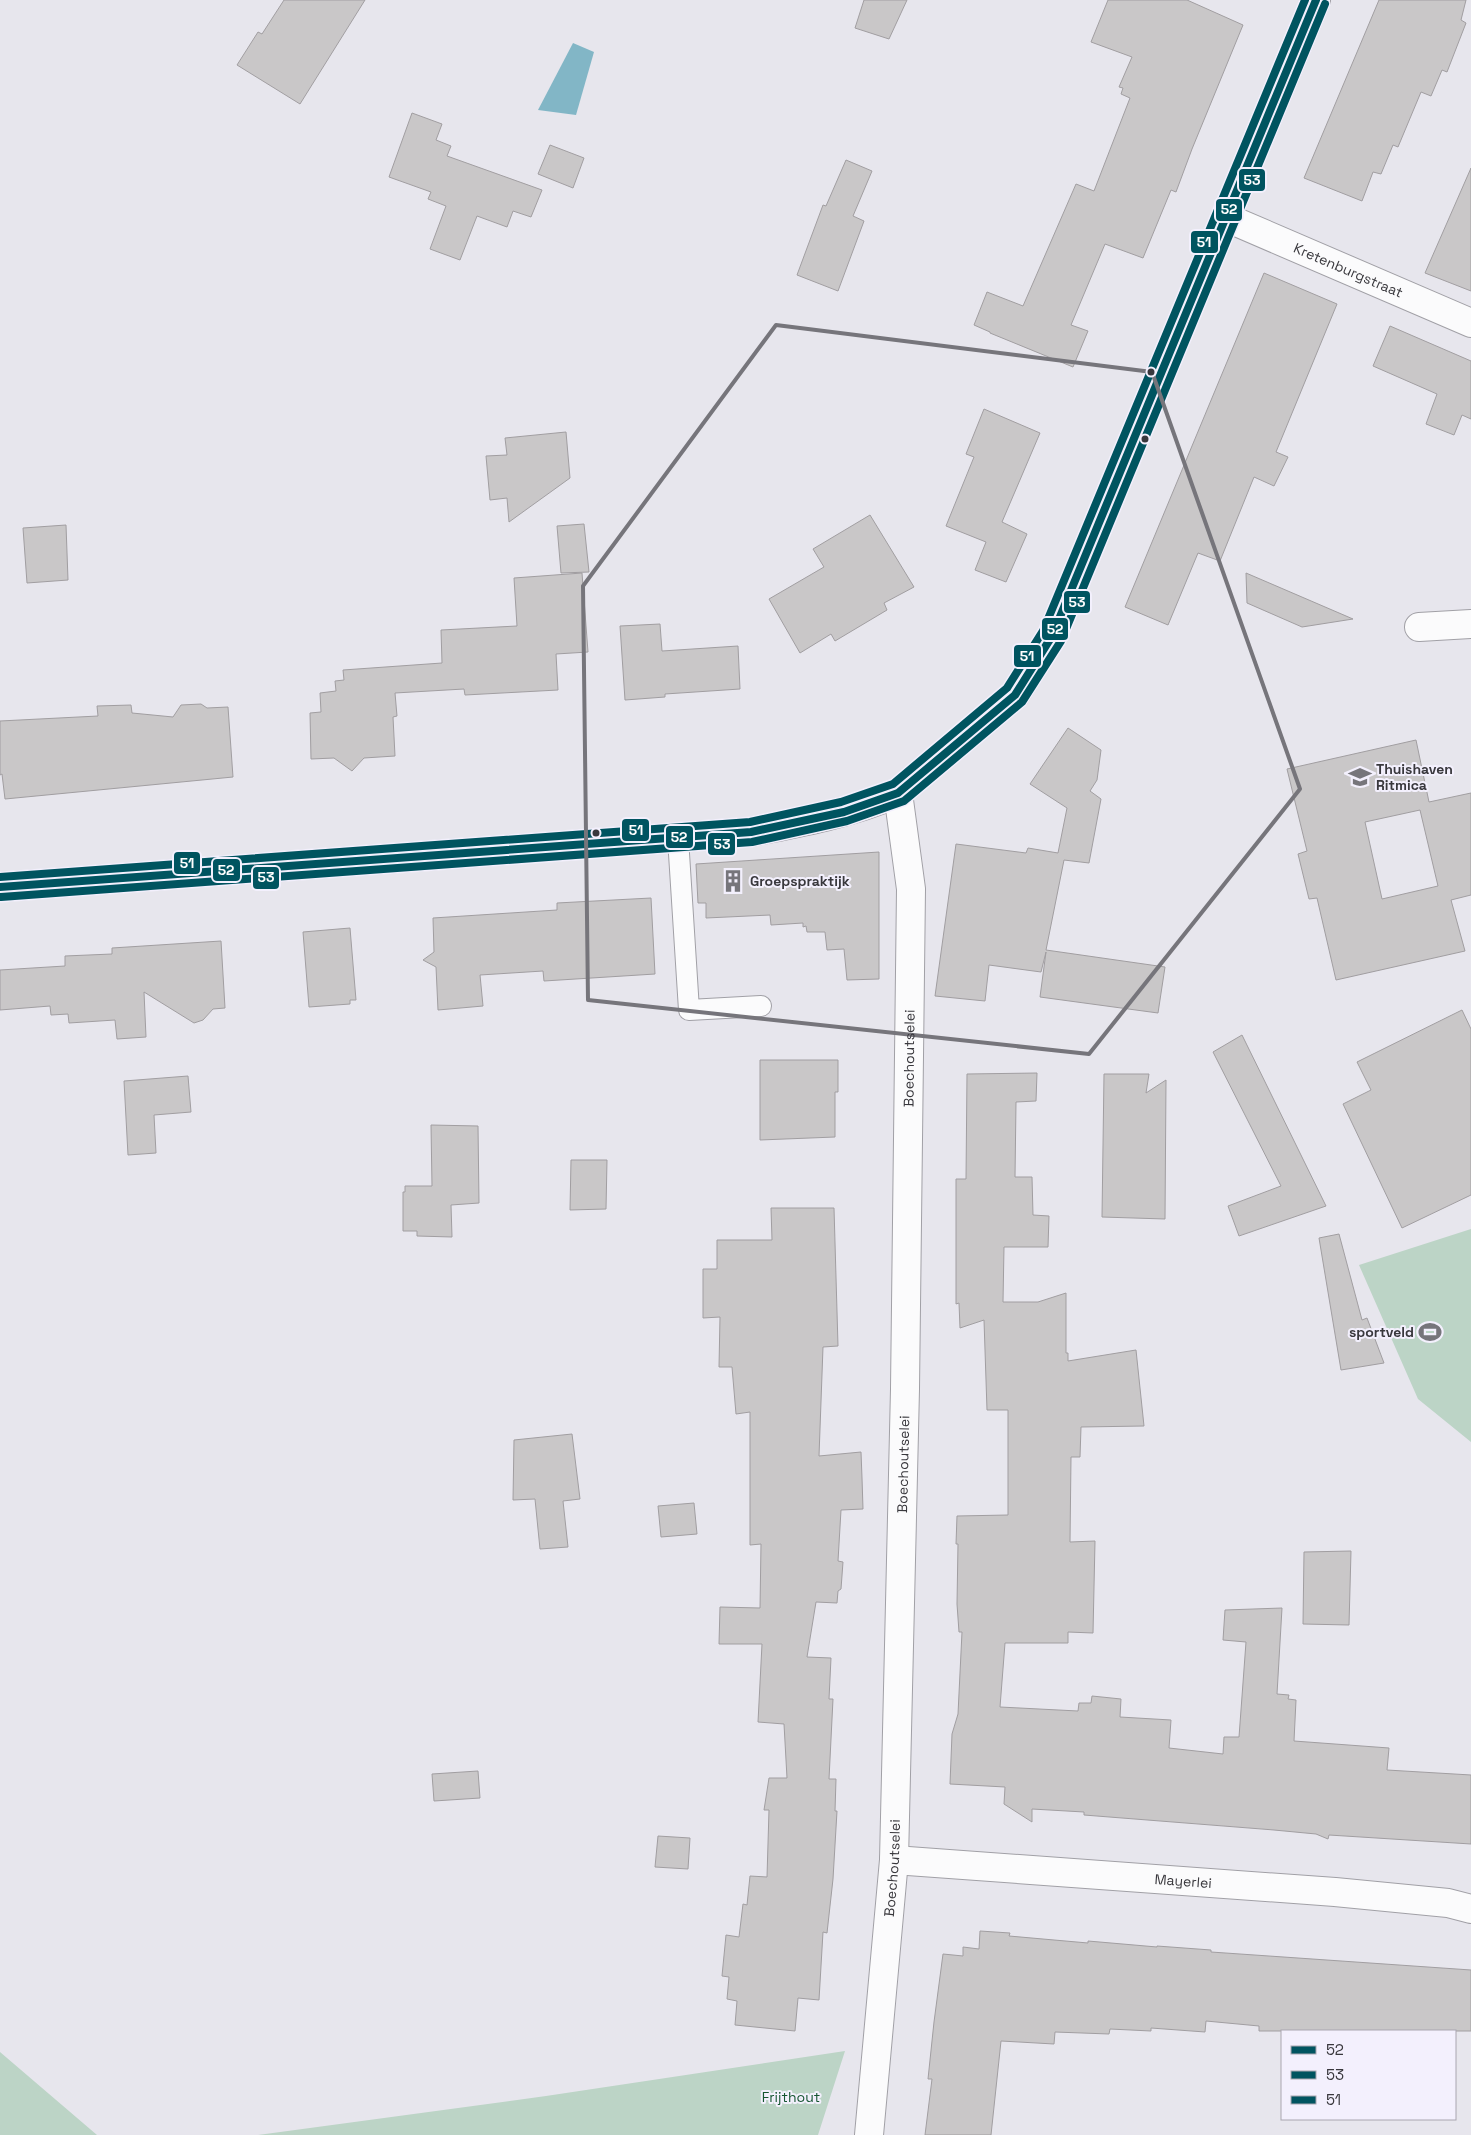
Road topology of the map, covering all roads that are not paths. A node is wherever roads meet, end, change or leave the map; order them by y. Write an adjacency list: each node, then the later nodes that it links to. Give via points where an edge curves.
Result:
1 (1316, 0): 2 (street)
2 (1227, 218): 3 (street, Kretenburgstraat); 6 (street, via 1052,636 1015,695)
3 (1471, 323)
4 (1471, 624): 5 (street)
5 (1419, 627)
6 (898, 793): 7 (street, via 802,822 751,832); 10 (street, Boechoutselei, via 911,889)
7 (678, 838): 8 (street); 9 (lane, via 688,1010)
8 (0, 887)
9 (761, 1006)
10 (894, 1860): 11 (street, Mayerlei, via 1335,1892 1448,1903); 12 (street, Boechoutselei)
11 (1471, 1909)
12 (869, 2135)

